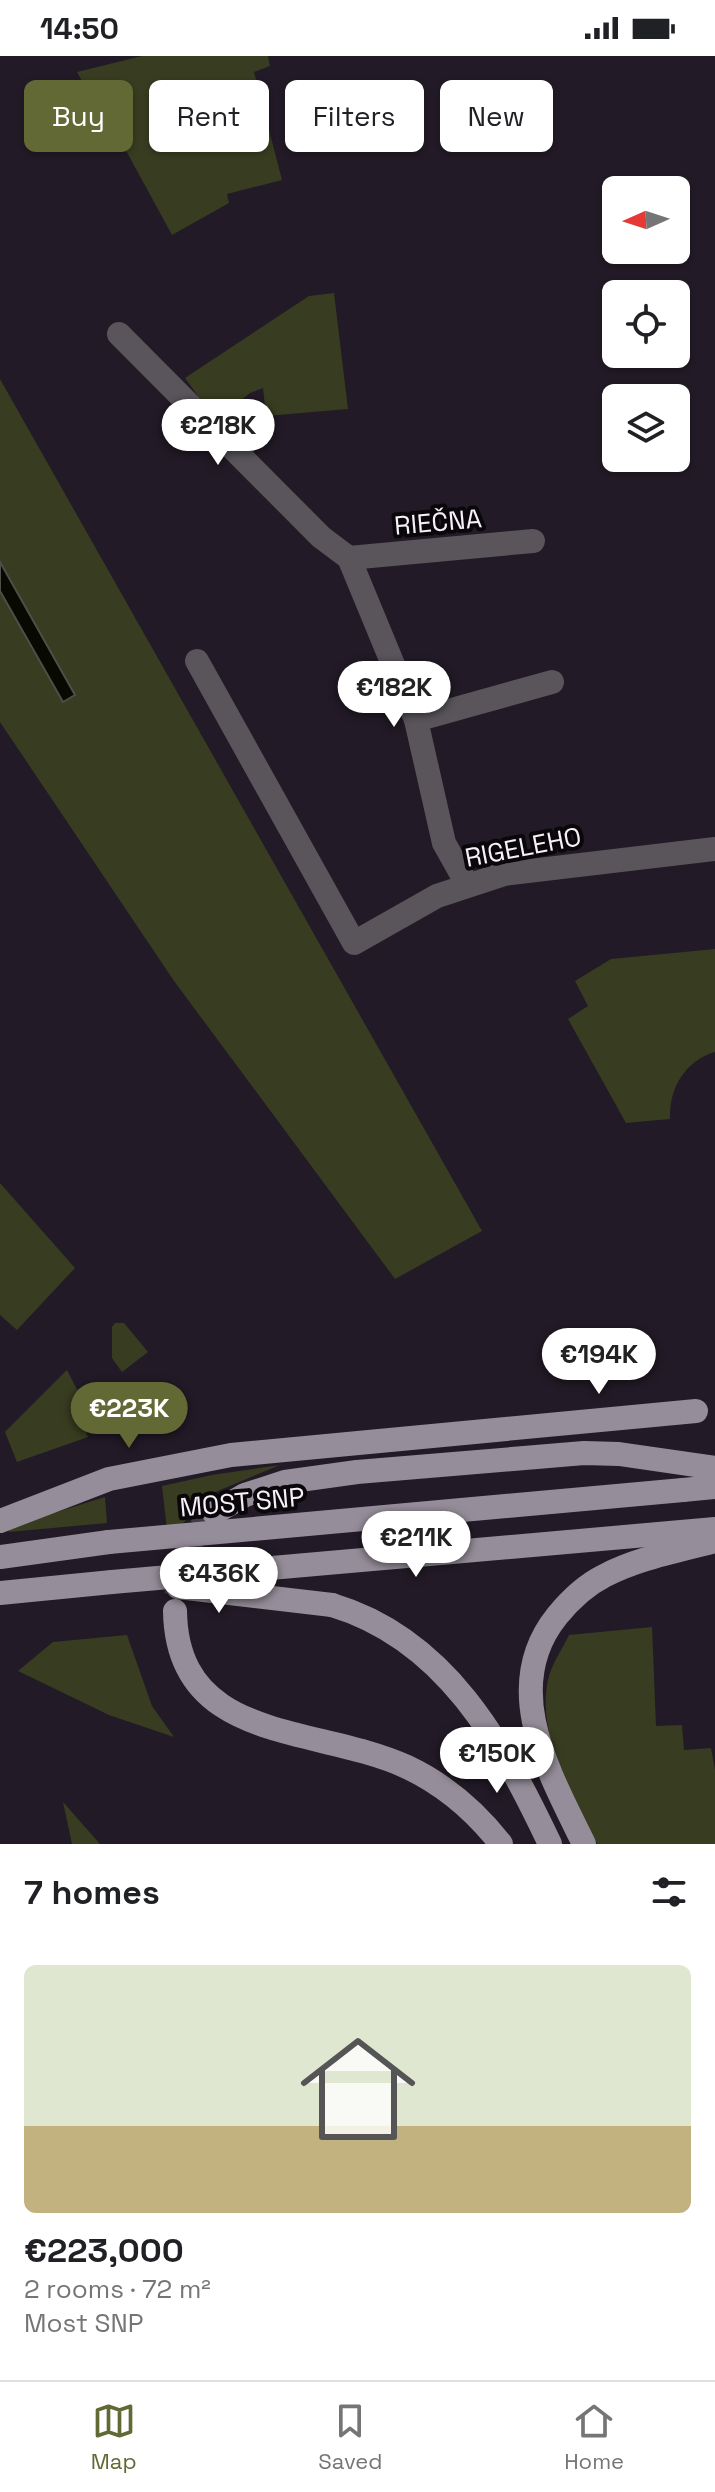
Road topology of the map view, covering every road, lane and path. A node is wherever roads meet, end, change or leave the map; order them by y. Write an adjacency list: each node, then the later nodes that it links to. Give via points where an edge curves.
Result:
1 (119, 334): 3 (street, via 321,537)
2 (533, 541): 3 (street, RIEČNA)
3 (349, 558): 6 (street)
4 (197, 661): 8 (street, RIGELEHO, via 354,943)
5 (552, 682): 6 (street)
6 (416, 720): 8 (street, via 444,843)
7 (715, 849): 8 (street, RIGELEHO, via 543,866)
8 (467, 884)
9 (696, 1411): 13 (main road, via 265,1450 109,1479)
10 (715, 1468): 12 (main road, via 584,1453 357,1472 265,1487)
11 (715, 1487): 16 (main road, MOST SNP, bridge, via 109,1542)
12 (214, 1513)
13 (0, 1521)
14 (715, 1529): 17 (main road, bridge)
15 (715, 1541): 22 (main road, via 593,1582 547,1629 538,1648 531,1675 540,1750)
16 (0, 1557)
17 (112, 1582): 18 (main road); 21 (main road, bridge, via 293,1598 353,1611 390,1628 452,1678 485,1724)
18 (0, 1593)
19 (175, 1611): 20 (main road, via 183,1664 223,1708 264,1726 408,1767 466,1806)
20 (501, 1844)
21 (550, 1844)
22 (584, 1844)

